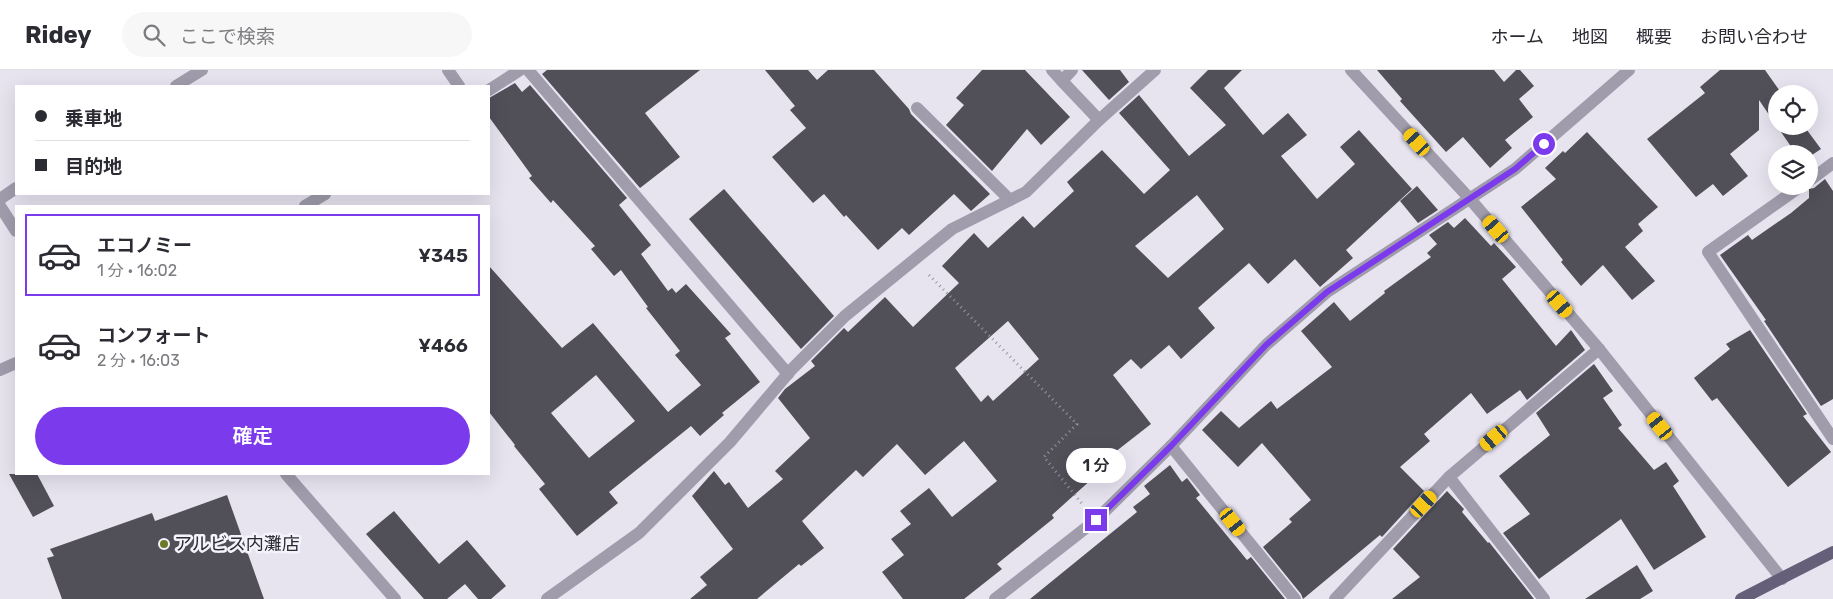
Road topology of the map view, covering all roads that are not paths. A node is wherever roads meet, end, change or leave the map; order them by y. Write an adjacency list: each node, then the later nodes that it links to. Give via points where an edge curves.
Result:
1 (202, 70): 11 (street)
2 (448, 70): 12 (street)
3 (520, 70): 13 (street)
4 (528, 70): 30 (street)
5 (1052, 70): 10 (street)
6 (1072, 70): 10 (street)
7 (1155, 70): 15 (street)
8 (1351, 70): 22 (street)
9 (1629, 70): 22 (street, via 1515,169)
10 (1062, 81): 15 (street)
11 (178, 85)
12 (458, 85)
13 (490, 89)
14 (917, 108): 23 (street)
15 (1099, 120): 23 (street, via 1026,192)
16 (1833, 163): 17 (street)
17 (1818, 174)
18 (15, 189): 21 (street)
19 (323, 195): 24 (street)
20 (1788, 195): 31 (street, via 1708,252)
21 (0, 198)
22 (1470, 199): 27 (street); 32 (street, via 1327,292 1266,345)
23 (1010, 200): 30 (street, via 952,229 845,316)
24 (308, 205)
25 (0, 206): 26 (street)
26 (15, 229)
27 (1599, 349): 34 (street); 36 (street)
28 (15, 362): 29 (street)
29 (0, 370)
30 (788, 374): 38 (street, via 730,442 639,533)
31 (1833, 439)
32 (1171, 446): 39 (street, via 1096,520); 40 (street)
33 (287, 475): 37 (street)
34 (1449, 477): 41 (street); 42 (street)
35 (1833, 552): 36 (main road)
36 (1782, 579): 43 (main road)
37 (395, 599)
38 (547, 599)
39 (995, 599)
40 (1295, 599)
41 (1336, 599)
42 (1544, 599)
43 (1741, 599)

